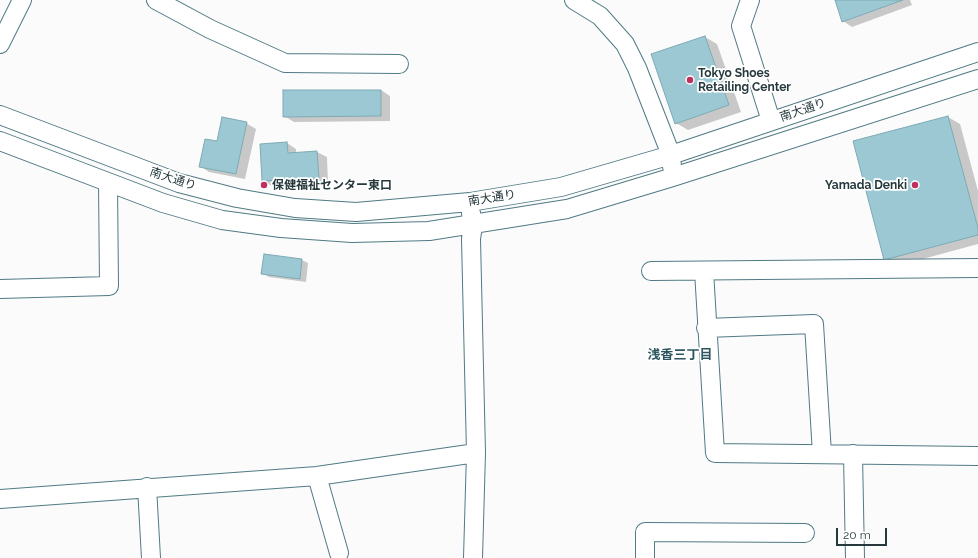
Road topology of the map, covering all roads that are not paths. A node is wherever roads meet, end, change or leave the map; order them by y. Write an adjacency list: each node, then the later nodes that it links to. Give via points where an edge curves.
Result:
1 (22, 0): 5 (street)
2 (156, 0): 7 (street, via 210,29 284,63)
3 (574, 0): 12 (street, via 600,16 625,44 638,68)
4 (750, 0): 10 (street, via 741,26)
5 (0, 44)
6 (978, 52): 10 (street, 南大通り)
7 (399, 64)
8 (978, 79): 13 (street, 南大通り)
9 (0, 115): 15 (street, 南大通り, via 179,183 237,198 295,208 356,212)
10 (771, 121): 12 (street, 南大通り)
11 (0, 141): 14 (street, 南大通り)
12 (671, 155): 13 (street); 15 (street, 南大通り, via 561,186)
13 (674, 177): 16 (street, 南大通り, via 567,209)
14 (108, 183): 16 (street, 南大通り, via 222,220 281,228 352,233 429,231); 20 (street, via 109,286)
15 (470, 202): 16 (street)
16 (473, 225): 22 (street, via 471,239)
17 (978, 268): 19 (street)
18 (651, 271): 19 (street)
19 (704, 271): 21 (street)
20 (0, 289)
21 (706, 328): 23 (street, via 715,453); 23 (street, via 814,324)
22 (476, 453): 26 (street); 32 (street)
23 (822, 454): 24 (street)
24 (853, 454): 25 (street); 34 (street)
25 (978, 456)
26 (317, 476): 27 (street); 30 (street)
27 (147, 487): 28 (street); 31 (street)
28 (0, 499)
29 (806, 533): 33 (street, via 645,532)
30 (339, 553)
31 (151, 558)
32 (473, 558)
33 (645, 558)
34 (855, 558)

